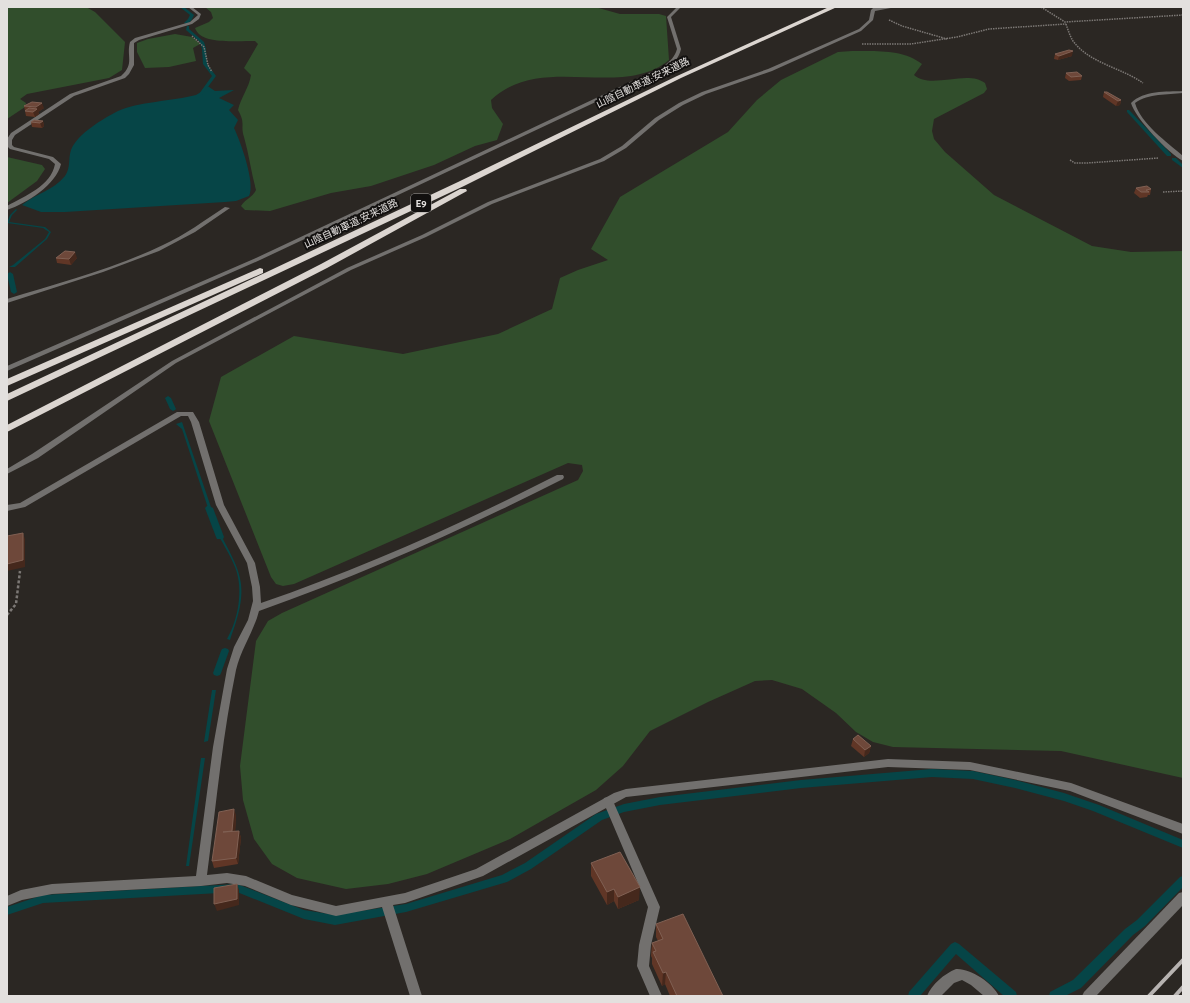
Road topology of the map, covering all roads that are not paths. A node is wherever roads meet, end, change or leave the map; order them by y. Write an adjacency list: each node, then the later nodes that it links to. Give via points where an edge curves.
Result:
1 (190, 7): 10 (street, via 200,15 198,18 184,26 137,39 132,43 130,72 123,77 72,95 13,134 9,140 12,148 51,158 58,164 58,170 47,184)
2 (678, 7): 13 (street, via 669,17 679,48 676,59 666,67 258,260)
3 (834, 7): 7 (highway, 山陰自動車道;安来道路 / E9, via 679,78)
4 (894, 7): 5 (street)
5 (874, 10): 17 (street, via 871,20 860,30 752,77 704,92 681,104 657,119 624,147 602,160 490,203 275,308 174,362 35,456)
6 (1183, 92): 8 (street, via 1144,96 1133,103 1133,108 1141,119)
7 (562, 136): 9 (highway, 山陰自動車道;安来道路 / E9); 16 (highway, via 324,266)
8 (1182, 158)
9 (461, 184): 14 (highway, via 412,203); 15 (highway, 山陰自動車道;安来道路 / E9)
10 (7, 208)
11 (227, 208): 12 (street, via 158,249 123,264)
12 (7, 301)
13 (7, 369)
14 (7, 383)
15 (7, 398)
16 (7, 429)
17 (7, 472)
18 (560, 477): 20 (street, via 500,508 342,578)
19 (7, 508): 20 (street, via 22,505 180,414 190,414 195,422 220,505 251,563 256,588)
20 (254, 609): 23 (street, via 232,669 218,747)
21 (608, 801): 22 (street, via 626,793 888,763 970,766 1071,787); 26 (street, via 480,873); 28 (street, via 654,907 643,966)
22 (1183, 829)
23 (201, 881): 25 (street, via 52,889 21,895); 26 (street, via 227,878 246,881 292,900 336,911)
24 (1183, 897): 31 (street)
25 (7, 901)
26 (386, 902): 27 (street)
27 (416, 996)
28 (656, 996)
29 (933, 996): 30 (street, via 945,981 957,974 965,974 976,980)
30 (993, 996)
31 (1088, 996)

